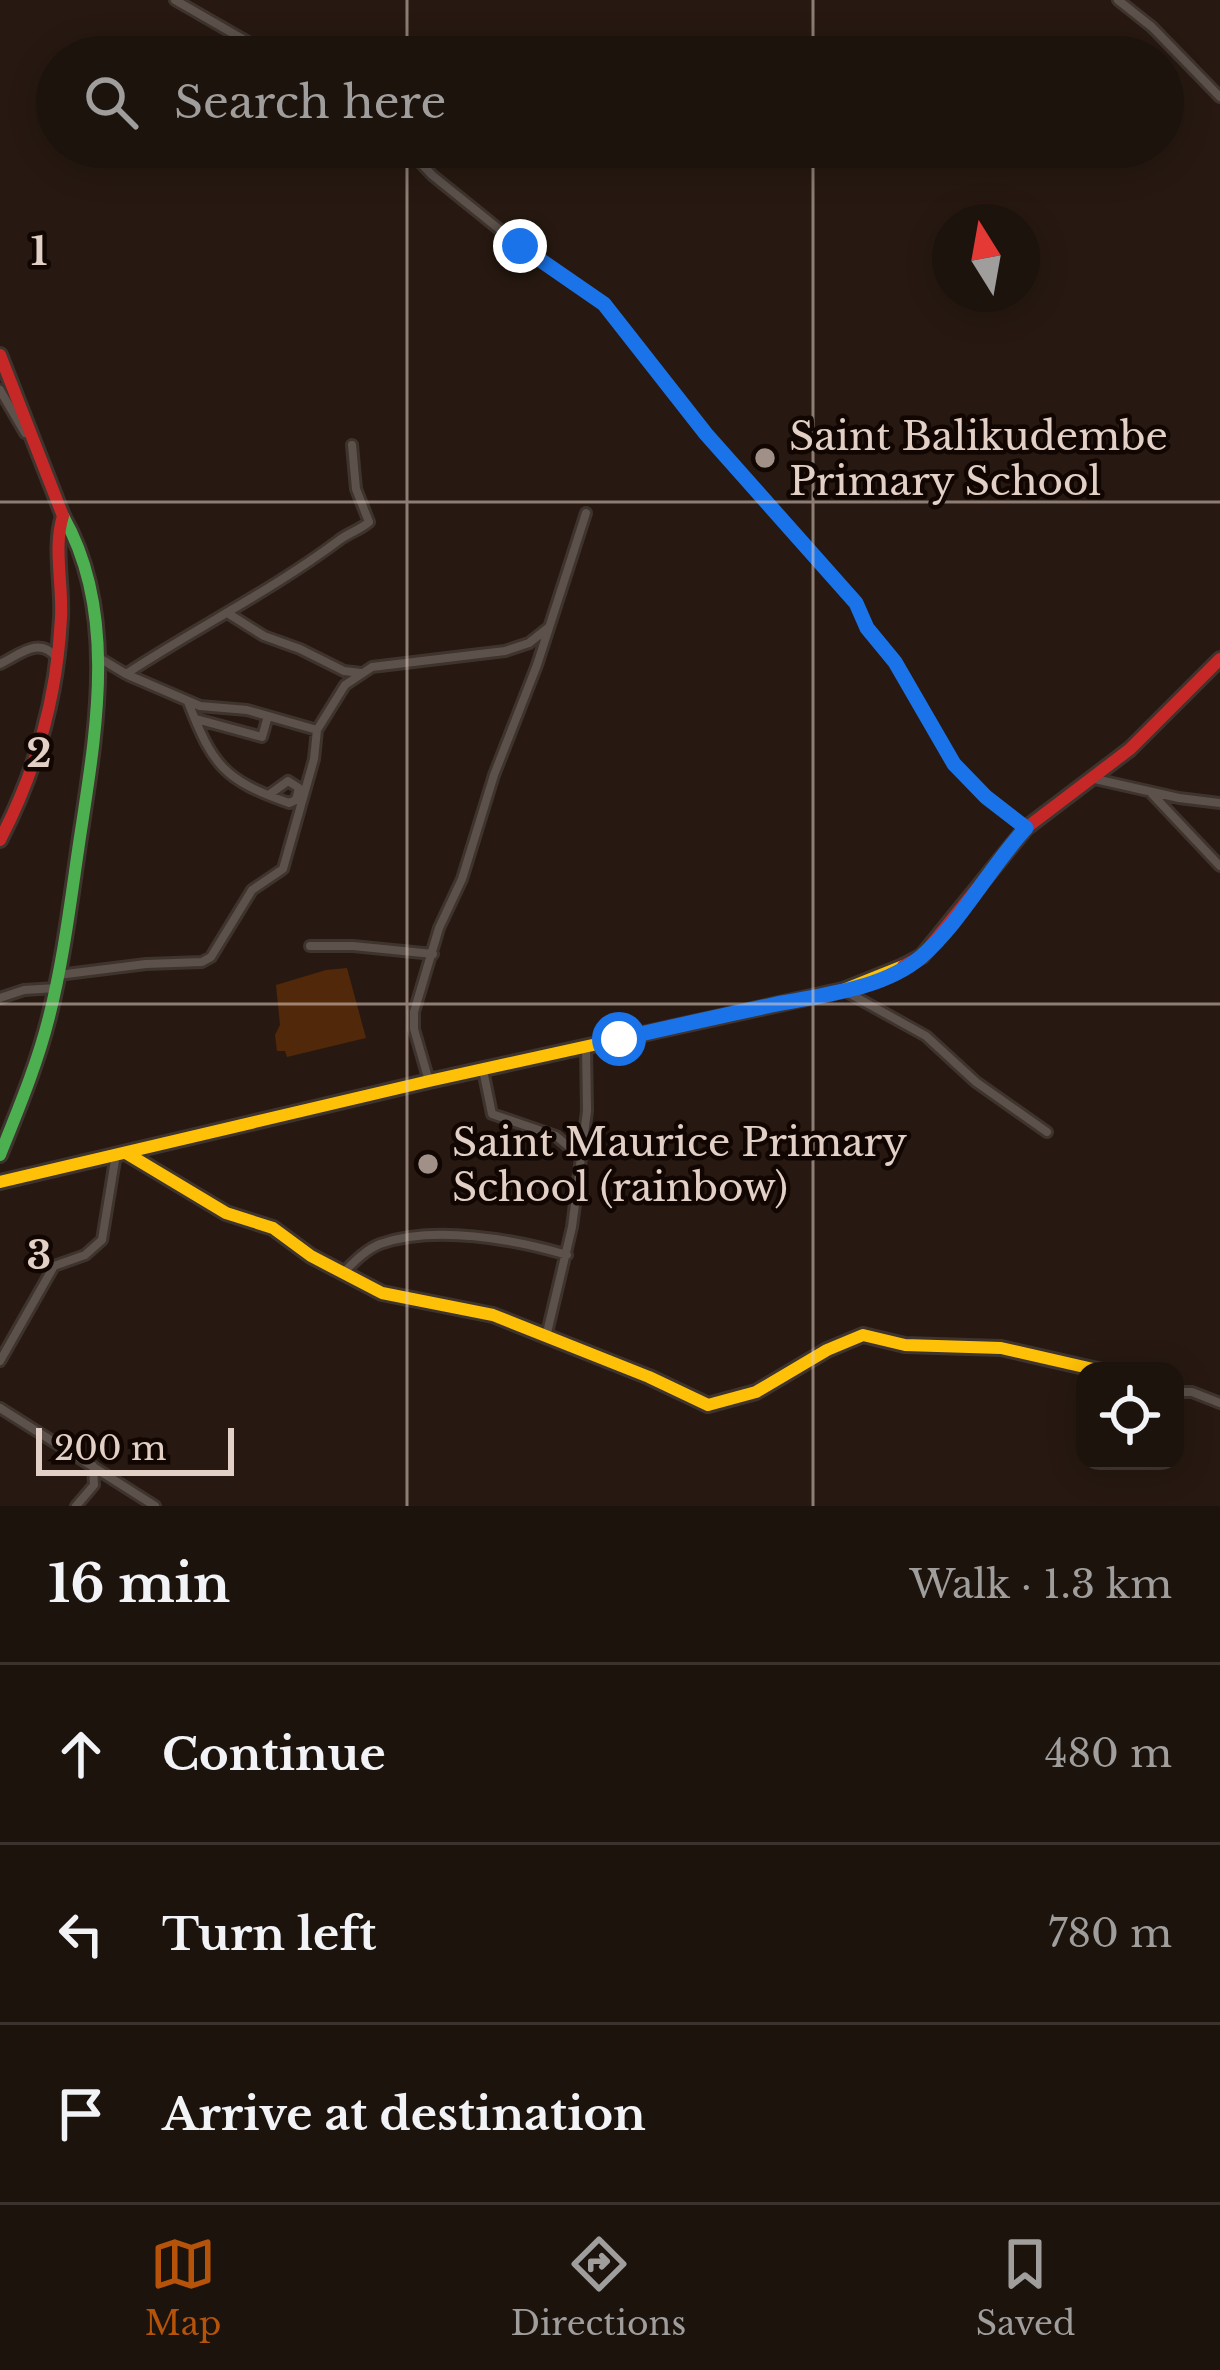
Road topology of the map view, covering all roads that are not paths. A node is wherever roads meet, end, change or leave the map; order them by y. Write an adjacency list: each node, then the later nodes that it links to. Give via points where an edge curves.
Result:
1 (175, 0): 3 (street)
2 (1118, 0): 4 (street)
3 (238, 36)
4 (1161, 36)
5 (1184, 59): 6 (street)
6 (1220, 97)
7 (426, 168): 30 (street, via 604,304 856,603 965,778)
8 (0, 355): 11 (main road)
9 (0, 390): 11 (street)
10 (352, 445): 14 (street, via 368,524)
11 (40, 460): 13 (main road)
12 (586, 513): 15 (street)
13 (63, 516): 16 (main road, via 85,568); 18 (main road)
14 (226, 614): 20 (street); 21 (street)
15 (548, 628): 20 (street, via 505,651); 34 (street)
16 (96, 656): 21 (street); 35 (main road, via 94,749)
17 (1220, 659): 26 (main road)
18 (59, 662): 19 (street, via 41,647); 31 (main road, via 36,760)
19 (0, 664)
20 (363, 673): 25 (street, via 345,685)
21 (126, 674): 22 (street)
22 (188, 702): 23 (street); 24 (street)
23 (268, 716): 24 (street, via 262,737); 25 (street)
24 (195, 719): 28 (street, via 208,752 237,782)
25 (317, 730): 35 (street, via 283,869 252,890 211,957)
26 (1095, 779): 27 (street); 30 (main road)
27 (1151, 792): 29 (street); 32 (street)
28 (270, 794)
29 (1220, 802)
30 (1026, 828): 36 (main road, via 922,956)
31 (0, 839)
32 (1220, 866)
33 (310, 946): 34 (street)
34 (434, 954): 40 (street, via 414,1021)
35 (57, 981): 37 (street); 41 (main road, via 44,1037)
36 (844, 990): 38 (main road); 42 (street, via 926,1036)
37 (0, 998)
38 (586, 1046): 39 (main road); 45 (street)
39 (483, 1070): 40 (main road); 45 (street, via 492,1114 556,1136)
40 (429, 1081): 43 (main road)
41 (6, 1119): 44 (main road)
42 (1047, 1132)
43 (121, 1154): 46 (main road); 48 (main road, via 226,1214 284,1234); 51 (street, via 102,1240 54,1266)
44 (0, 1155)
45 (580, 1156): 47 (street)
46 (0, 1182)
47 (567, 1255): 48 (street, via 472,1236 424,1238 378,1245); 50 (street)
48 (342, 1274): 50 (main road, via 393,1297 483,1312)
49 (0, 1330): 51 (street)
50 (545, 1337): 53 (main road, via 708,1405 756,1392 863,1335 905,1345 1001,1348)
51 (11, 1338): 52 (street)
52 (0, 1361)
53 (1076, 1365)
54 (1184, 1392): 55 (street)
55 (1220, 1403)
56 (0, 1408): 57 (street)
57 (93, 1465): 58 (street, via 93,1487); 59 (street)
58 (76, 1506)
59 (155, 1506)

